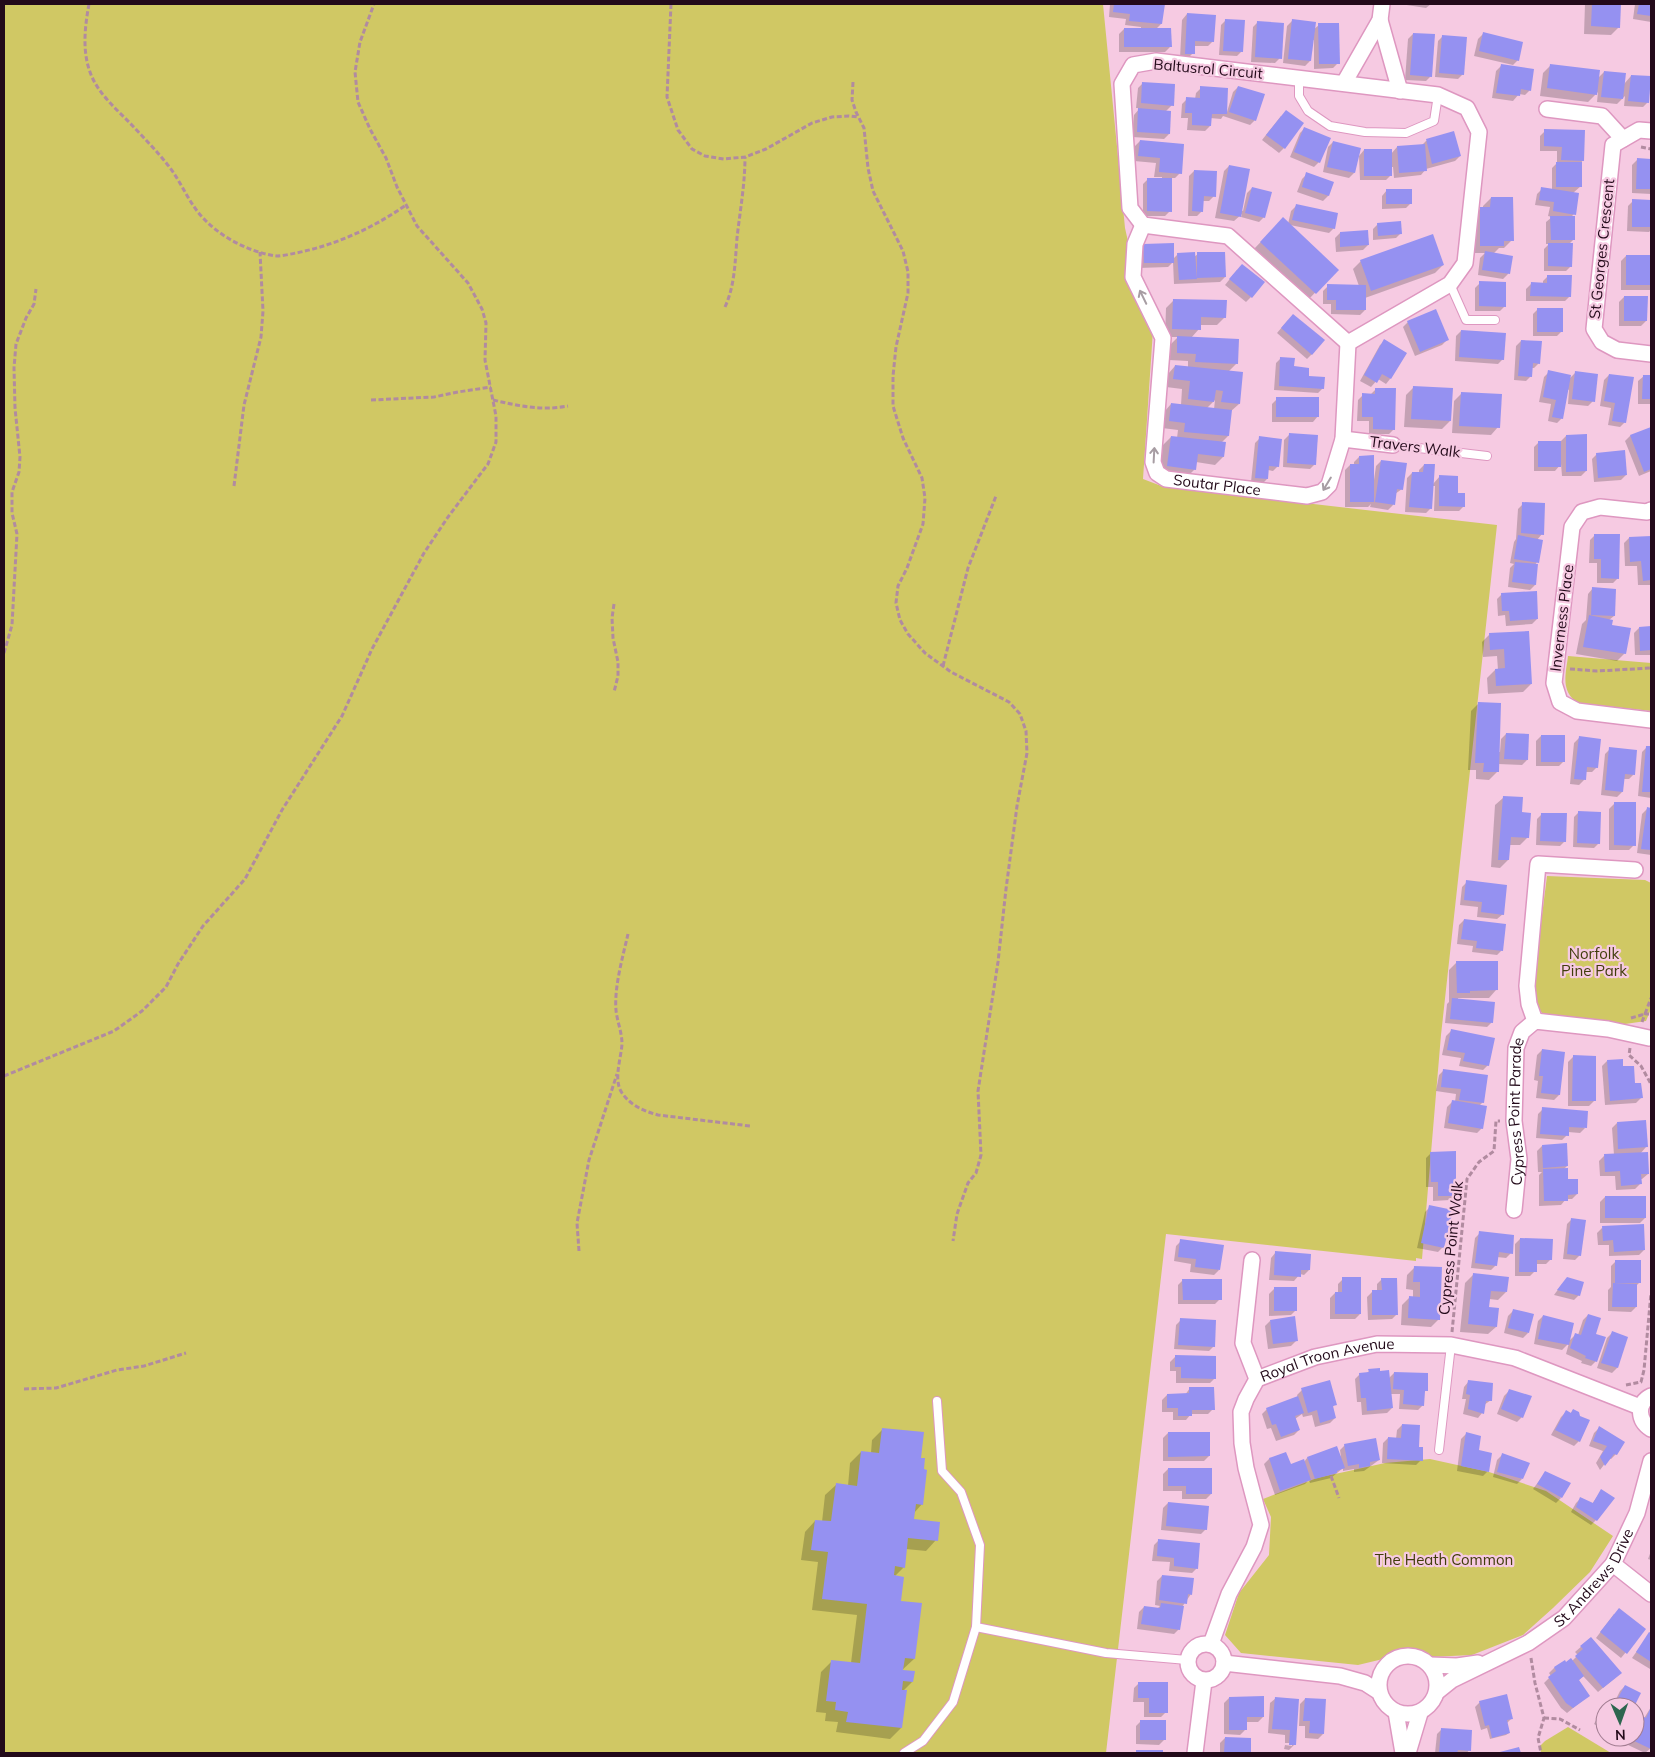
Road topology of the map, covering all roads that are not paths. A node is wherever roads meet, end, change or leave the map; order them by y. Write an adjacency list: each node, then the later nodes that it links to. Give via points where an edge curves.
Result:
1 (1382, 4): 2 (street)
2 (1380, 20): 4 (street); 5 (street)
3 (1299, 78): 4 (street, Baltusrol Circuit); 6 (lane, via 1299,96 1308,111 1330,126 1365,132 1406,132 1434,121); 10 (street, Baltusrol Circuit, via 1156,61 1133,65 1122,84 1130,208)
4 (1344, 83): 5 (street, Baltusrol Circuit)
5 (1400, 91): 6 (street, Baltusrol Circuit)
6 (1438, 95): 11 (street, Baltusrol Circuit, via 1467,108 1479,132 1465,263)
7 (1547, 109): 9 (street, via 1602,116)
8 (1651, 131): 9 (street, via 1639,130)
9 (1629, 143): 14 (street, St Georges Crescent, via 1613,145 1594,329 1602,342 1617,350)
10 (1143, 225): 13 (street, via 1228,236); 15 (street, Soutar Place, one-way to 10, via 1329,485 1322,492 1307,496 1166,479 1157,473 1153,462 1163,338 1133,277 1135,244)
11 (1450, 284): 12 (lane, via 1466,320); 13 (street, Baltusrol Circuit)
12 (1495, 320)
13 (1348, 343): 15 (street, Soutar Place)
14 (1651, 354)
15 (1343, 439): 16 (street, Travers Walk)
16 (1393, 444): 17 (lane, Travers Walk)
17 (1487, 456)
18 (1651, 510): 19 (street, Inverness Place, via 1600,507 1582,512 1572,527 1554,683 1560,702 1576,711)
19 (1651, 720)
20 (1635, 870): 21 (street, Cypress Point Parade, via 1538,864 1527,986)
21 (1535, 1021): 22 (street, Cypress Point Parade, via 1608,1029); 23 (street, Cypress Point Parade, via 1522,1032 1516,1048 1514,1121 1518,1159)
22 (1651, 1039)
23 (1514, 1210)
24 (1252, 1260): 26 (street, via 1243,1343)
25 (1452, 1337): 26 (street, Royal Troon Avenue, via 1377,1344 1315,1356); 29 (street, Royal Troon Avenue); 31 (lane)
26 (1257, 1379): 36 (street, Royal Troon Avenue, via 1241,1412 1246,1468 1261,1525 1254,1547 1229,1594)
27 (1651, 1396): 29 (street)
28 (937, 1401): 35 (lane, via 942,1471 961,1492 980,1546)
29 (1640, 1407): 30 (street, via 1642,1421)
30 (1651, 1429)
31 (1440, 1450)
32 (1651, 1461): 33 (street, St Andrews Drive, via 1637,1513)
33 (1614, 1564): 34 (street); 38 (street, St Andrews Drive, via 1564,1618 1528,1643)
34 (1651, 1594)
35 (976, 1627): 37 (lane, via 1106,1653); 48 (lane, via 953,1702 923,1741)
36 (1211, 1644): 37 (street, via 1196,1647); 39 (street, via 1219,1649)
37 (1187, 1660): 43 (street, via 1193,1676)
38 (1492, 1660): 40 (street, St Andrews Drive, via 1456,1666); 45 (street, St Andrews Drive, via 1452,1680)
39 (1224, 1663): 42 (street); 43 (street, via 1216,1677)
40 (1430, 1665): 41 (street, via 1415,1656 1404,1656 1389,1663); 45 (street, via 1436,1674)
41 (1383, 1671): 42 (street); 44 (street)
42 (1340, 1676): 44 (street, via 1365,1683)
43 (1204, 1681): 49 (street)
44 (1380, 1692): 46 (street)
45 (1437, 1692): 47 (street, via 1433,1702)
46 (1396, 1712): 47 (street, via 1410,1715); 50 (street)
47 (1420, 1712): 51 (street)
48 (904, 1753)
49 (1196, 1753)
50 (1403, 1753)
51 (1408, 1753)

